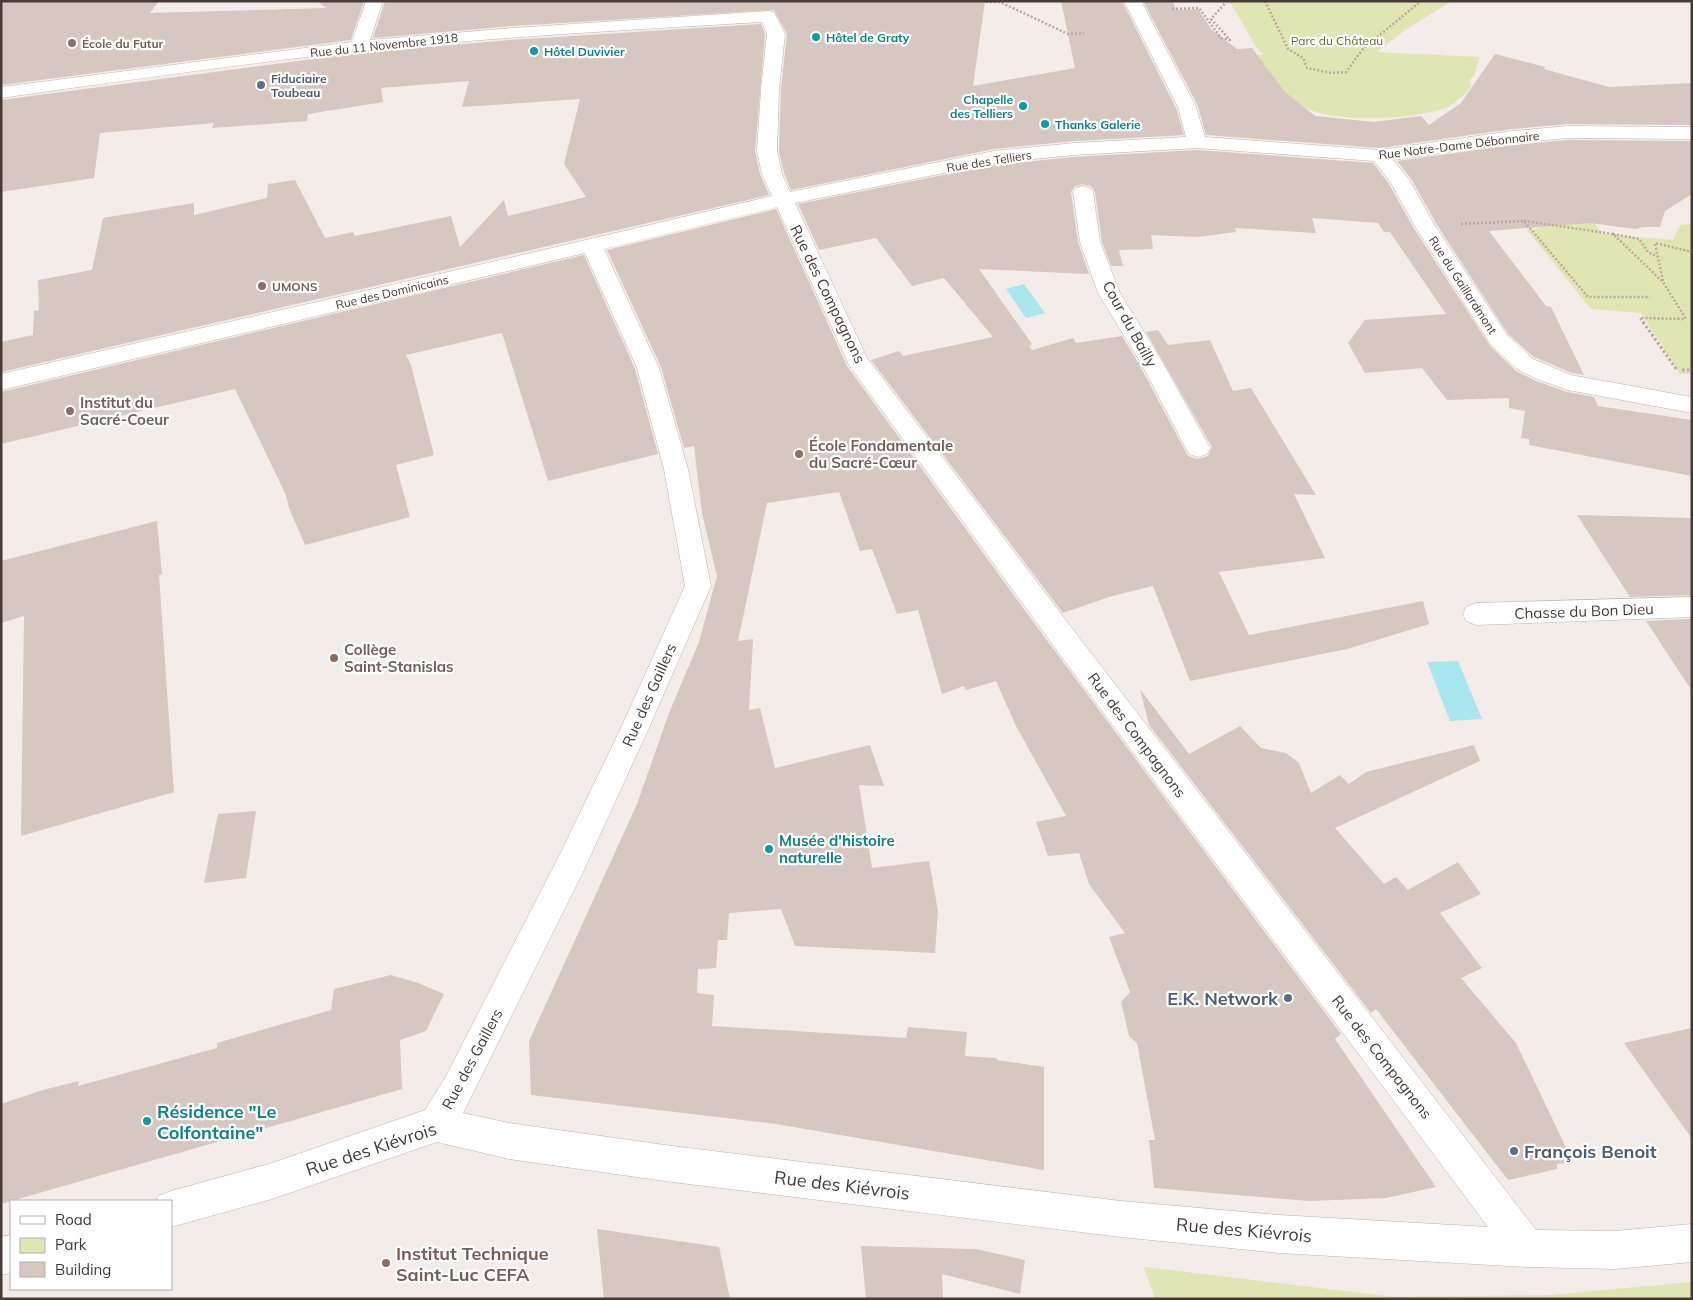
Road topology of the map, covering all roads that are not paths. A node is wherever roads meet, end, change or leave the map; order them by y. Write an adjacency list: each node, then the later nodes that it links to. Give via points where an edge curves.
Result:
1 (375, 1): 4 (street)
2 (1134, 6): 7 (street, via 1187,107)
3 (771, 9): 4 (street, Rue du 11 Novembre 1918); 10 (street, Rue des Compagnons, via 776,34 767,151)
4 (359, 46): 5 (street, Rue du 11 Novembre 1918)
5 (1, 93)
6 (1692, 133): 8 (street, Rue Notre-Dame Débonnaire, via 1559,133)
7 (1197, 142): 8 (street, Rue Notre-Dame Débonnaire); 10 (street, Rue des Telliers, via 1075,156 994,157)
8 (1380, 156): 13 (street, Rue du Gaillardmont, via 1400,181 1425,226 1499,340 1526,364 1568,382)
9 (1083, 192): 14 (street, Cour du Bailly, via 1090,242 1109,293)
10 (782, 200): 11 (street, Rue des Dominicains); 20 (street, Rue des Compagnons, via 857,360)
11 (592, 245): 12 (street, Rue des Dominicains); 17 (street, Rue des Gaillers, via 648,368 676,469 698,586 572,862 458,1090)
12 (1, 382)
13 (1692, 405)
14 (1198, 448)
15 (1692, 607): 16 (street, Chasse du Bon Dieu)
16 (1476, 614)
17 (437, 1124): 18 (street, Rue des Kiévrois, via 272,1181); 20 (street, Rue des Kiévrois, via 509,1141 672,1164 1121,1219 1278,1234)
18 (172, 1209)
19 (1692, 1243): 20 (street, Rue des Kiévrois, via 1615,1250)
20 (1528, 1248)

